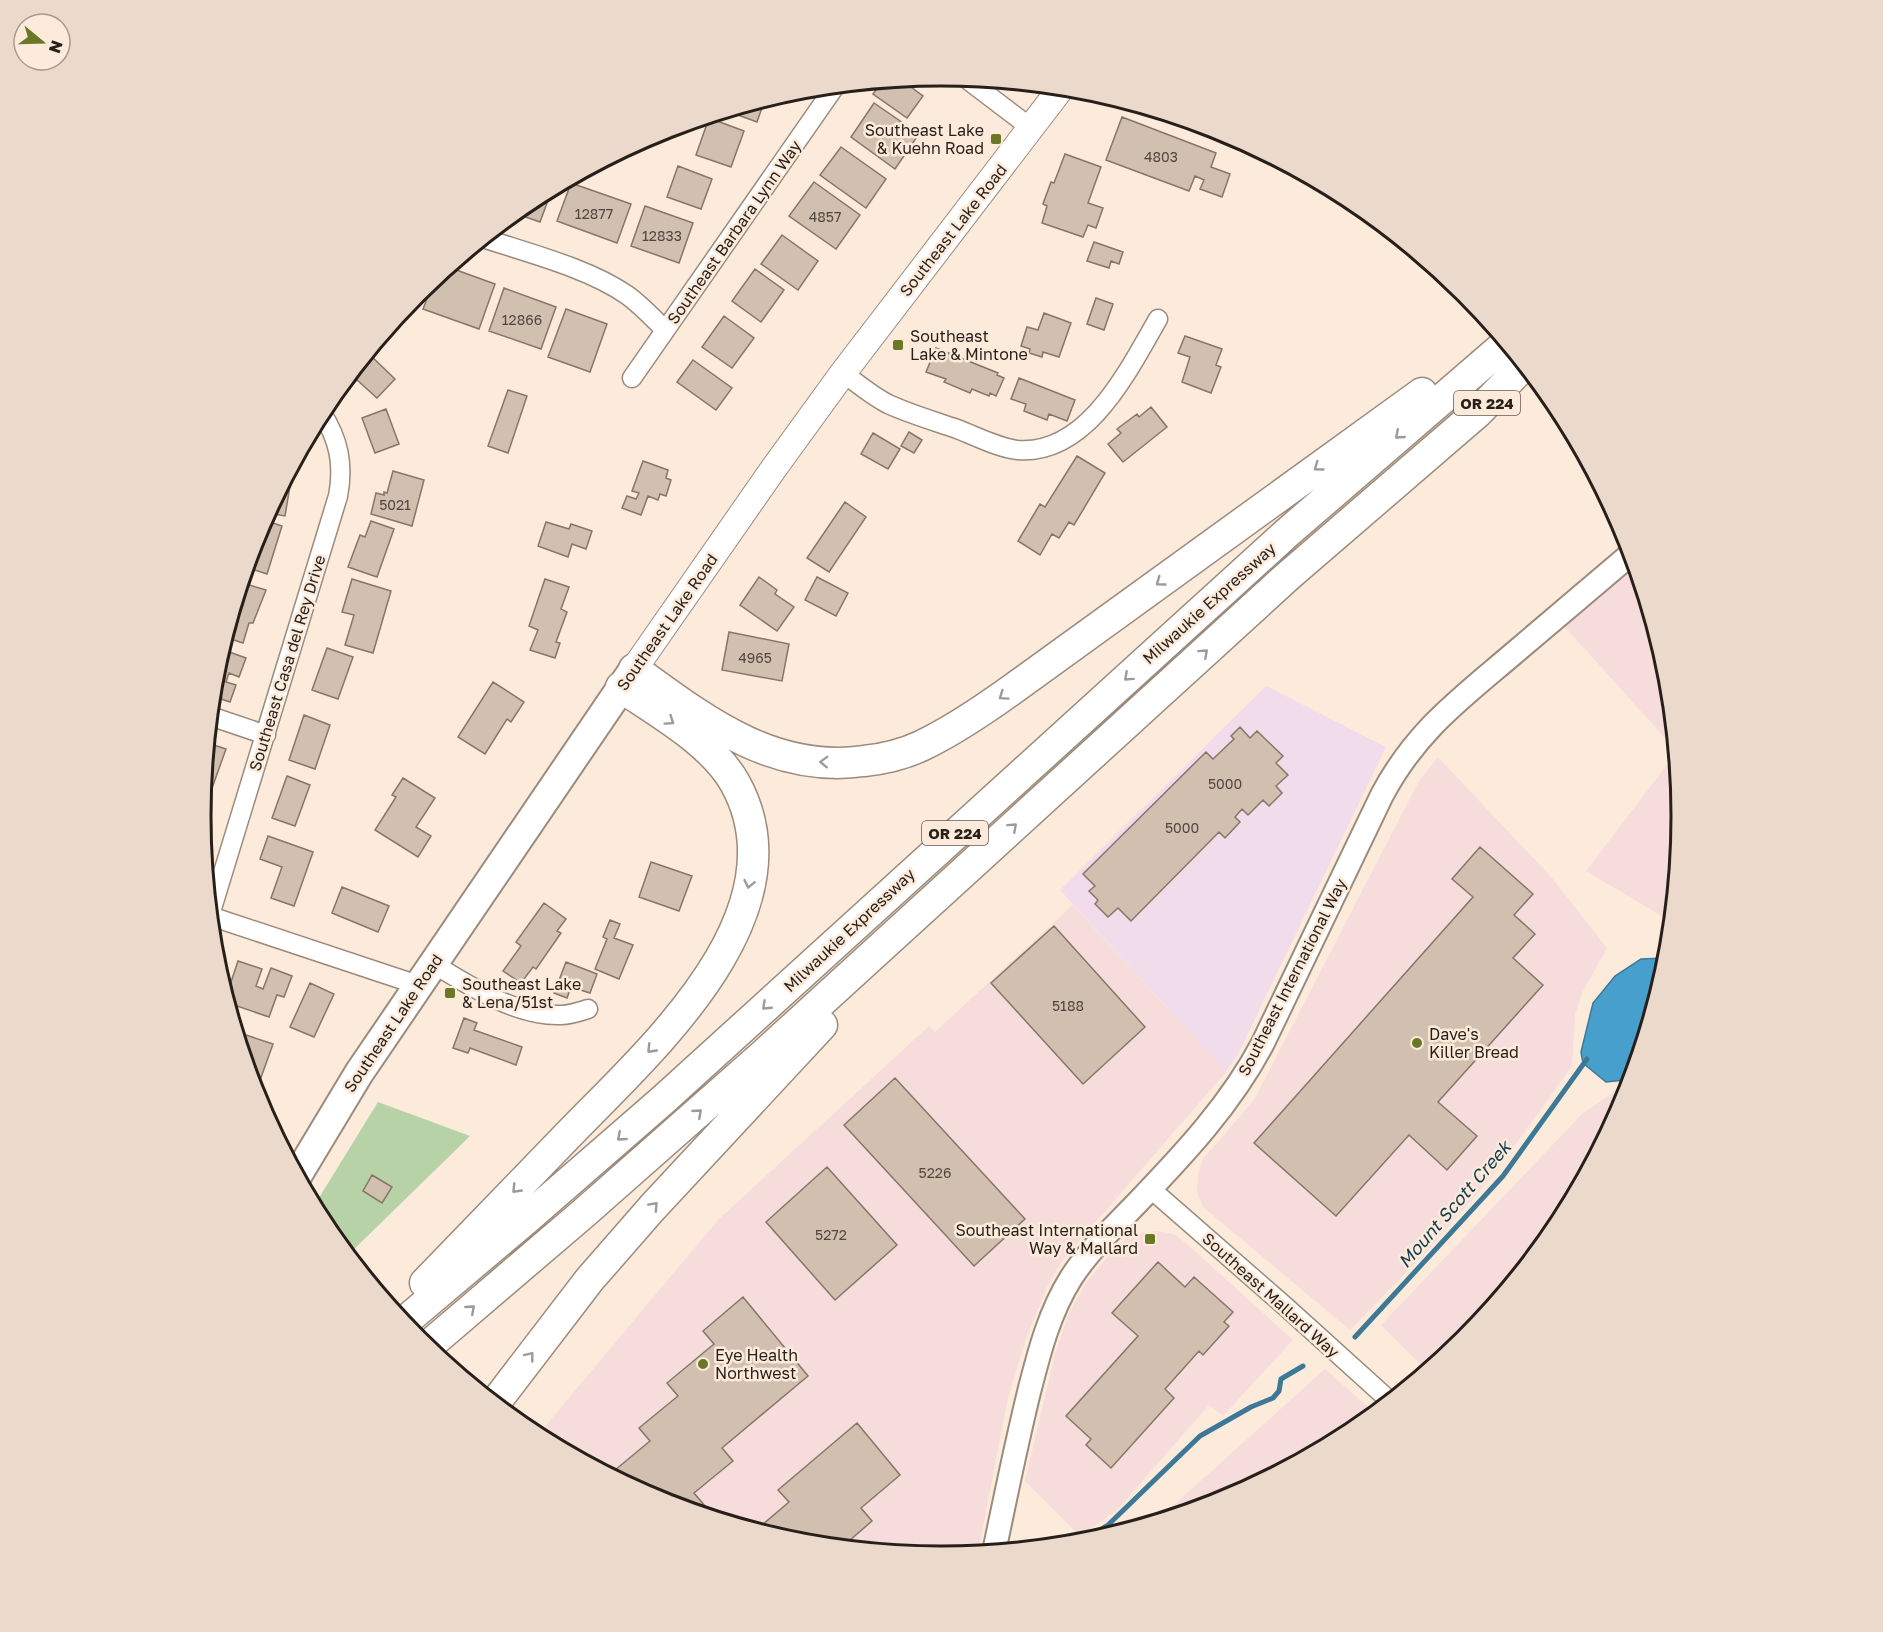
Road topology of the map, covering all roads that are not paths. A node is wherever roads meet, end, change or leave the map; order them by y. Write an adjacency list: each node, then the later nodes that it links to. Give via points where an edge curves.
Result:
1 (977, 87): 4 (street)
2 (830, 95): 7 (street, Southeast Barbara Lynn Way)
3 (1056, 95): 4 (main road, Southeast Lake Road)
4 (1031, 128): 11 (main road, Southeast Lake Road)
5 (491, 241): 7 (street, via 601,281 626,295)
6 (1158, 319): 11 (street, via 1120,384 1084,426 1061,440 1032,449 1006,447 887,403)
7 (665, 330): 12 (street, Southeast Barbara Lynn Way)
8 (1501, 346): 15 (highway, one-way to 15, via 1415,397 1010,691 920,747 882,759 849,763 787,757 719,728)
9 (1502, 347): 26 (highway, Milwaukie Expressway / OR 224, one-way to 26, via 1288,532 655,1108)
10 (1520, 369): 18 (highway, Milwaukie Expressway / OR 224, one-way to 10, via 1288,576 1477,413)
11 (843, 373): 15 (main road, Southeast Lake Road)
12 (632, 378)
13 (327, 422): 17 (street, Southeast Casa del Rey Drive, via 335,436 341,463 338,496)
14 (1625, 559): 24 (street, Southeast International Way, via 1449,708 1415,743 1382,795 1256,1056 1209,1124)
15 (628, 678): 21 (main road, Southeast Lake Road); 25 (highway, one-way to 25, via 718,761 735,782 753,842 745,902 720,961 661,1040)
16 (217, 719): 17 (street)
17 (266, 735): 19 (street, Southeast Casa del Rey Drive)
18 (951, 884): 27 (highway, Milwaukie Expressway / OR 224, one-way to 18, via 763,1055); 29 (highway, one-way to 18, via 629,1234)
19 (216, 894)
20 (218, 917): 21 (street)
21 (425, 974): 22 (street, via 526,1010 563,1015); 23 (main road, Southeast Lake Road)
22 (588, 1009)
23 (302, 1168)
24 (1151, 1189): 28 (street, Southeast Mallard Way); 30 (street, Southeast International Way, via 1083,1262 1054,1310 1022,1419)
25 (401, 1307)
26 (410, 1318)
27 (434, 1341)
28 (1385, 1397)
29 (500, 1398)
30 (996, 1544)

